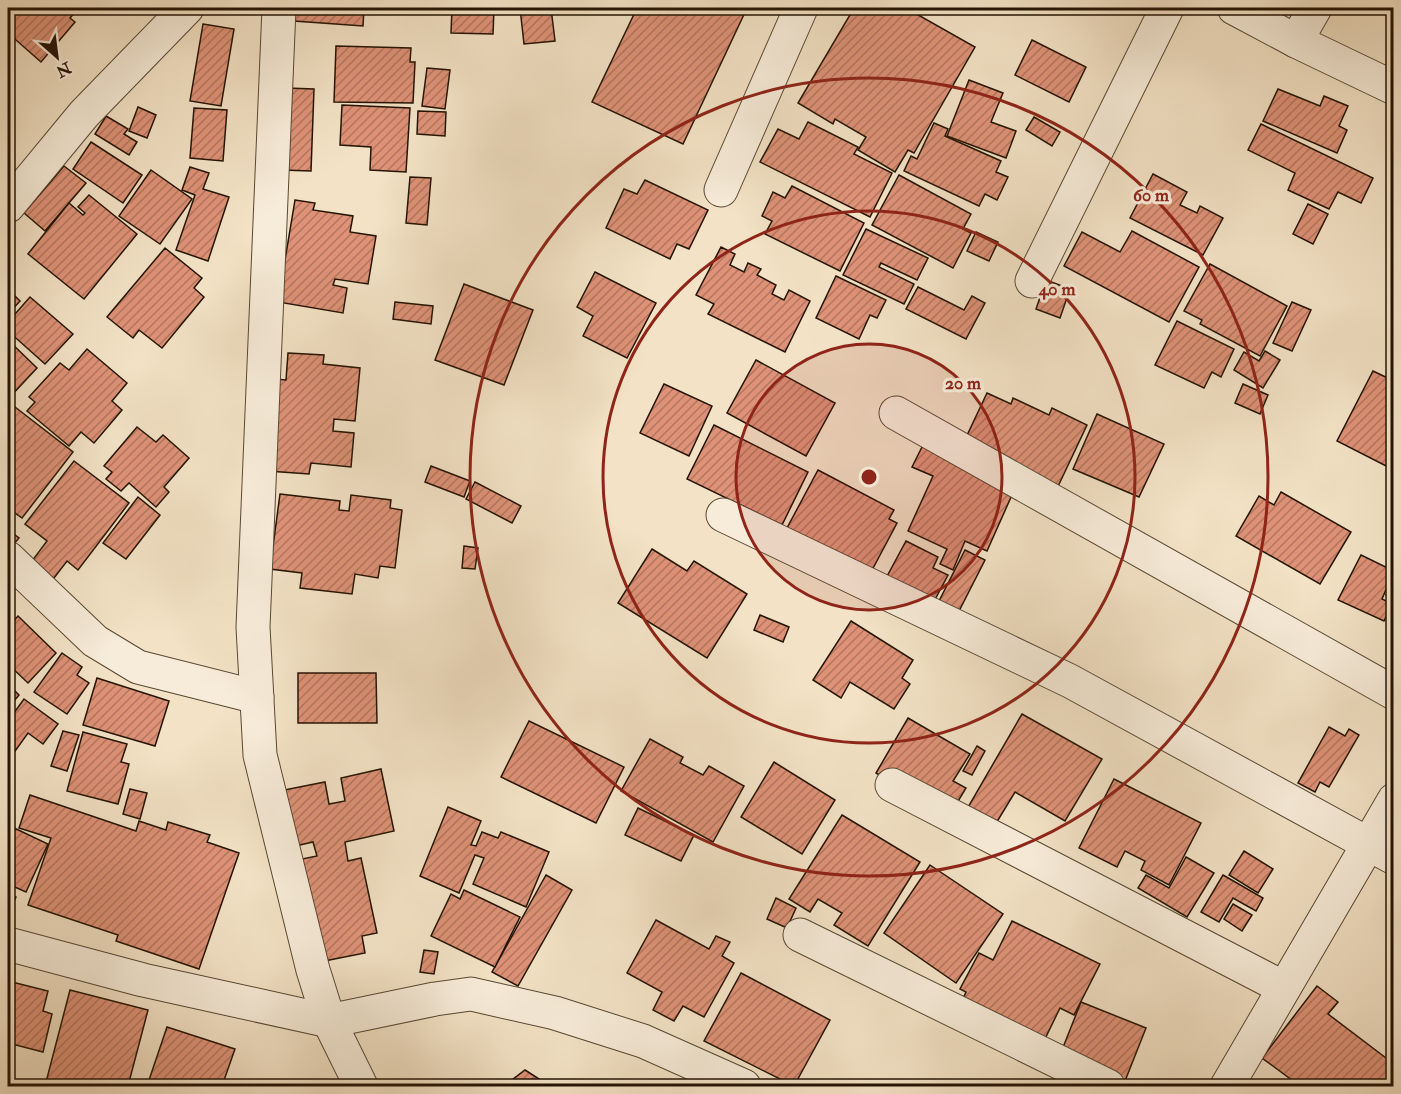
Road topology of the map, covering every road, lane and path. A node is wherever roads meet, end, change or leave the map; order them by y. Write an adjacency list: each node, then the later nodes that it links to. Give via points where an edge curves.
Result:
1 (187, 8): 10 (street, via 84,114)
2 (279, 8): 16 (street, via 253,627)
3 (801, 8): 9 (street)
4 (1167, 8): 11 (street)
5 (1234, 8): 7 (street)
6 (1315, 8): 7 (street)
7 (1296, 41): 8 (street)
8 (1394, 88)
9 (721, 190)
10 (8, 206)
11 (1032, 281)
12 (896, 413): 15 (street)
13 (723, 515): 19 (street, via 1070,681)
14 (8, 558): 16 (street, via 95,641 138,667)
15 (1394, 693)
16 (257, 697): 23 (street, via 260,755)
17 (892, 785): 22 (street)
18 (1394, 800): 19 (street)
19 (1381, 851): 22 (street)
20 (800, 935): 26 (street)
21 (8, 944): 23 (street, via 143,980)
22 (1284, 988): 27 (street)
23 (329, 1021): 24 (street); 25 (street, via 471,994 555,1013 643,1041)
24 (361, 1086)
25 (744, 1086)
26 (1108, 1086)
27 (1227, 1086)

